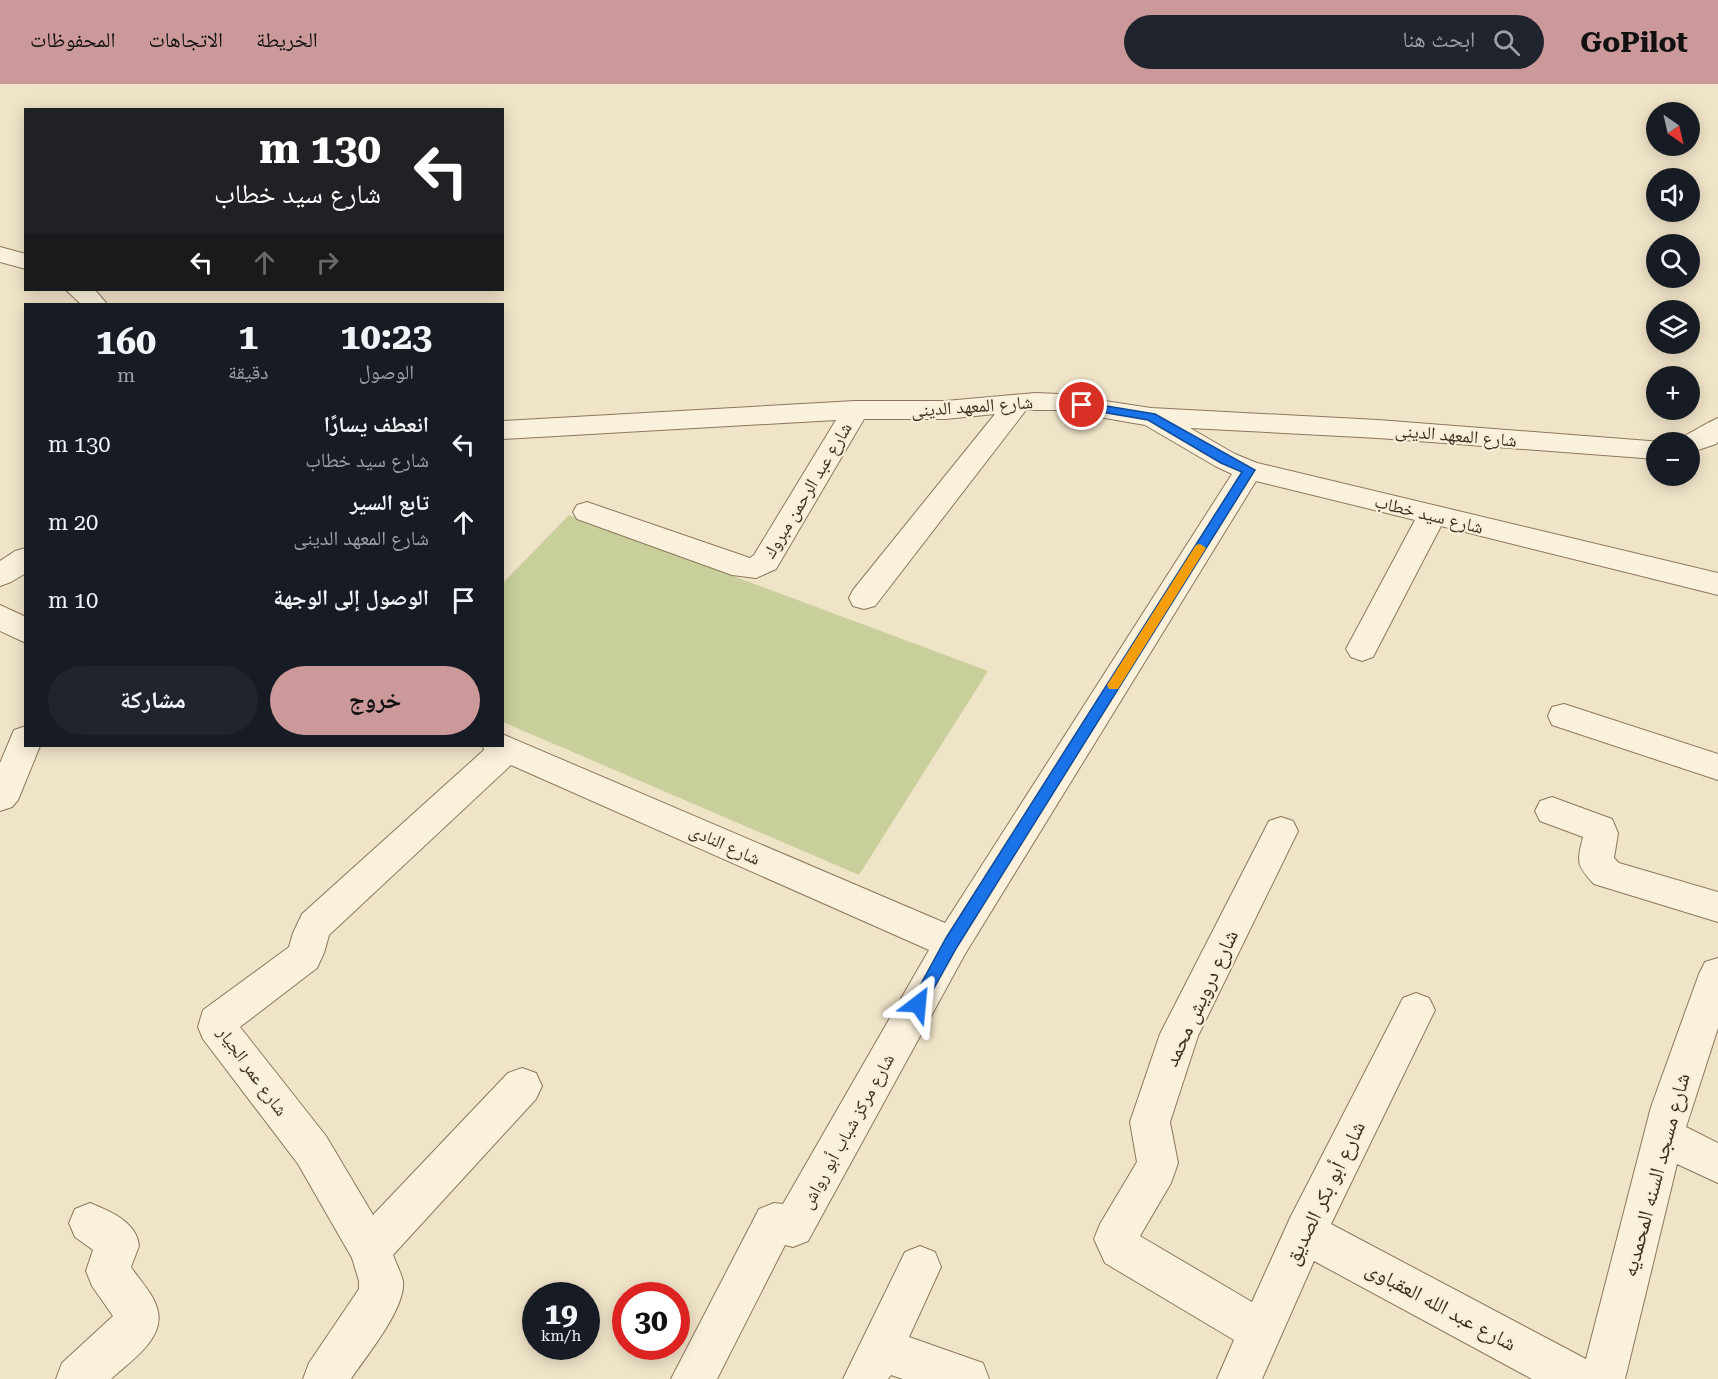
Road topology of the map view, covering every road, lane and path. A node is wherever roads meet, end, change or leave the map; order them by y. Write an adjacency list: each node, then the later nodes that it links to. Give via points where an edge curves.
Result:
1 (0, 254): 2 (street)
2 (24, 261)
3 (80, 291): 4 (street)
4 (93, 303)
5 (1018, 403): 6 (street, شارع المعهد الدينى, via 945,410); 7 (street, شارع المعهد الدينى, via 1059,402); 18 (street)
6 (855, 410): 9 (street, شارع المعهد الدينى); 13 (street, شارع عبد الرحمن مبروك, via 765,562 756,568 743,568)
7 (1151, 417): 11 (street, شارع المعهد الدينى); 12 (street, شارع سيد خطاب)
8 (1718, 427): 10 (street)
9 (504, 430)
10 (1700, 440)
11 (1646, 449)
12 (1249, 470): 14 (street, شارع سيد خطاب); 30 (street, شارع مركز شباب أبو رواش)
13 (587, 512)
14 (1432, 515): 17 (street, شارع سيد خطاب); 21 (street)
15 (24, 559): 16 (street)
16 (0, 575)
17 (1718, 584)
18 (864, 598)
19 (0, 616): 20 (street)
20 (24, 631)
21 (1362, 650)
22 (1564, 716): 25 (street)
23 (24, 743): 26 (street)
24 (503, 747): 30 (street, شارع النادى); 38 (street, شارع عمر الجيار, via 315,925 304,957 217,1022 227,1041 312,1150)
25 (1718, 767)
26 (0, 797)
27 (1552, 811): 29 (street, via 1600,830 1595,862 1606,874)
28 (1281, 831): 40 (street, شارع درويش محمد, via 1179,1034 1150,1122 1158,1164 1115,1239 1120,1248)
29 (1718, 907)
30 (952, 943): 44 (street, شارع مركز شباب أبو رواش, via 793,1226 774,1223)
31 (1718, 974): 34 (street, شارع مسجد السنه المحمديه)
32 (1416, 1010): 37 (street, شارع أبو بكر الصديق)
33 (522, 1086): 38 (street)
34 (1664, 1136): 35 (street); 48 (street, شارع مسجد السنه المحمديه)
35 (1718, 1164)
36 (90, 1223): 42 (street, via 118,1242 118,1250 106,1271 137,1317 131,1330)
37 (1305, 1233): 40 (street, شارع أبو بكر الصديق); 47 (street, شارع عبد الله العقباوى)
38 (370, 1249): 43 (street, شارع عمر الجيار, via 381,1281 380,1296)
39 (920, 1267): 41 (street)
40 (1261, 1332): 46 (street, شارع أبو بكر الصديق)
41 (872, 1364): 45 (street)
42 (78, 1379)
43 (325, 1379)
44 (693, 1379)
45 (967, 1379)
46 (1239, 1379)
47 (1577, 1379)
48 (1603, 1379)

